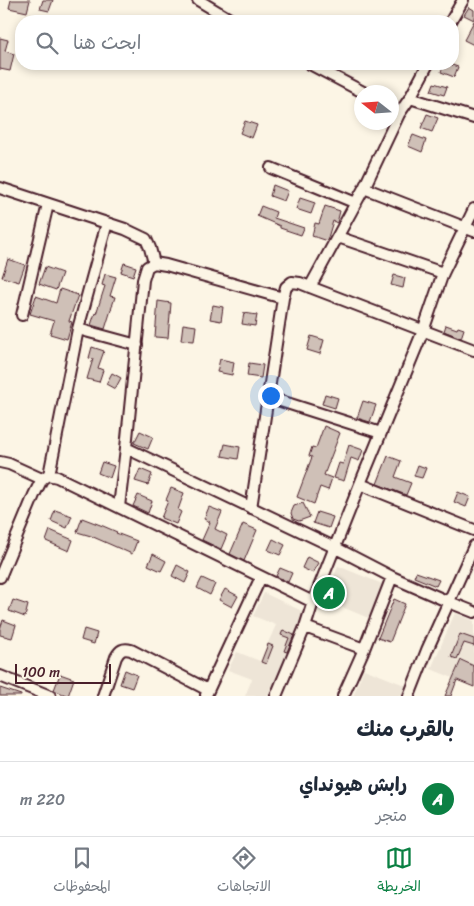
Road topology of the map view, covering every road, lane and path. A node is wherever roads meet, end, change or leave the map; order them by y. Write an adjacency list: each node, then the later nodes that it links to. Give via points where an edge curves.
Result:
1 (198, 0): 3 (street)
2 (463, 0): 4 (street)
3 (223, 15)
4 (454, 15)
5 (321, 70): 7 (street)
6 (425, 70): 8 (street)
7 (354, 87)
8 (410, 98): 9 (street); 10 (street)
9 (399, 108)
10 (474, 118)
11 (388, 130): 14 (street)
12 (271, 168): 15 (street)
13 (0, 188): 16 (street)
14 (364, 188): 15 (street); 19 (street)
15 (356, 203): 20 (street)
16 (48, 204): 18 (street); 25 (street)
17 (474, 209): 19 (street)
18 (107, 223): 21 (street, via 146,239); 26 (street)
19 (469, 229): 22 (street)
20 (338, 236): 22 (street); 23 (street)
21 (154, 263): 24 (street); 28 (street, via 147,267 143,280)
22 (443, 274): 27 (street)
23 (310, 287): 24 (street, via 292,282 286,287); 27 (street)
24 (283, 298): 30 (street)
25 (22, 315)
26 (78, 329): 28 (street); 34 (street)
27 (423, 331): 29 (street); 31 (street)
28 (137, 345): 32 (street)
29 (474, 350)
30 (268, 397): 31 (street); 37 (street)
31 (381, 433): 35 (street)
32 (126, 448): 36 (street); 37 (street)
33 (0, 462): 34 (street)
34 (46, 477): 36 (street, via 57,477); 41 (street, via 34,495)
35 (360, 484): 38 (street); 40 (street)
36 (119, 507): 43 (street)
37 (251, 508): 40 (street)
38 (474, 530)
39 (474, 546): 46 (street)
40 (334, 547): 44 (street); 45 (street)
41 (3, 563): 42 (street)
42 (0, 577)
43 (261, 577): 45 (street); 51 (street)
44 (392, 577): 46 (street); 49 (street)
45 (313, 602): 48 (street)
46 (449, 602): 47 (street); 56 (street)
47 (474, 612)
48 (305, 628): 49 (street); 54 (street)
49 (364, 649): 55 (street)
50 (0, 676): 52 (street)
51 (207, 693): 53 (street, via 124,649 116,657)
52 (50, 696)
53 (103, 696)
54 (276, 696)
55 (343, 696)
56 (409, 696)

